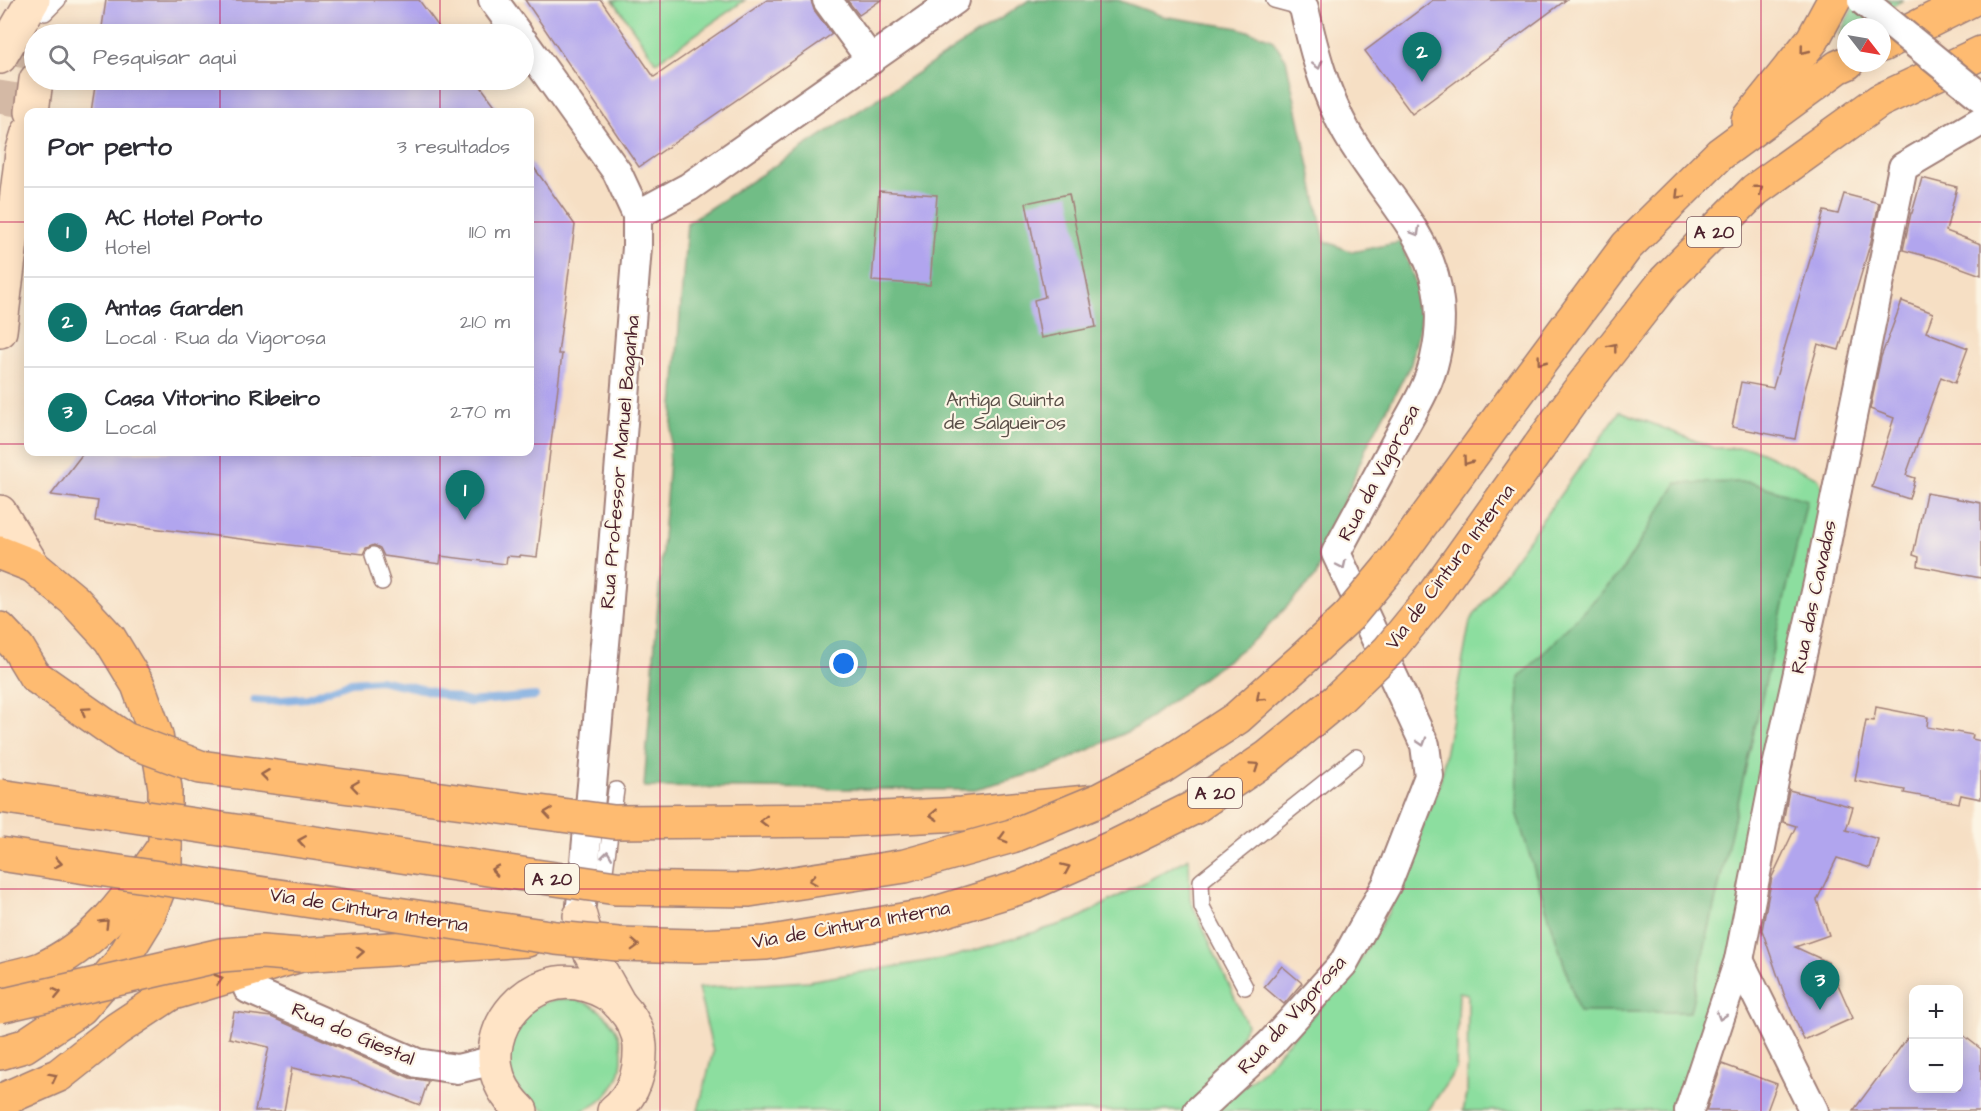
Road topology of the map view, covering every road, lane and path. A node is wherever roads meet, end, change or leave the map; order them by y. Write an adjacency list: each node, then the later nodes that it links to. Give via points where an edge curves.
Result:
1 (493, 0): 11 (street)
2 (827, 0): 17 (street)
3 (955, 0): 17 (street)
4 (1274, 0): 8 (lane)
5 (1834, 0): 26 (main road, one-way to 26, via 1813,39)
6 (1862, 0): 21 (street, bridge)
7 (1971, 0): 13 (main road)
8 (1307, 3): 58 (street, Rua da Vigorosa, one-way to 58, via 1318,68 1331,102 1347,133 1424,246 1439,301 1440,333 1424,391 1336,553 1425,745 1428,776 1387,884 1342,964 1272,1043)
9 (44, 9): 10 (street)
10 (30, 24)
11 (511, 24)
12 (24, 31): 16 (street)
13 (1891, 40)
14 (1981, 53): 22 (main road, Via de Cintura Interna / A 20)
15 (534, 56): 27 (street, Rua Professor Manuel Baganha, via 617,172)
16 (0, 57)
17 (871, 60): 27 (street, via 689,187)
18 (1837, 68): 26 (main road, A 20)
19 (1981, 75): 22 (main road)
20 (35, 90): 23 (street)
21 (1981, 97)
22 (1879, 101): 44 (main road, Via de Cintura Interna / A 20, one-way to 22, bridge, via 696,946 766,943 926,916 1025,886 1182,813 1268,758 1388,651 1432,597 1577,393 1665,281 1755,190)
23 (32, 108)
24 (1981, 121): 46 (street, Rua das Cavadas, via 1903,167)
25 (24, 146): 28 (street)
26 (1720, 154): 40 (main road, A 20, one-way to 40, bridge, via 1627,246 1393,563 1341,623 1237,717 1162,767)
27 (637, 214): 43 (street, Rua Professor Manuel Baganha, via 608,611)
28 (0, 331)
29 (0, 512): 32 (street)
30 (0, 553): 32 (main road)
31 (373, 555): 33 (lane)
32 (33, 566): 41 (main road, via 74,600 110,639 138,685 156,735 165,788)
33 (382, 582)
34 (0, 629): 36 (main road, via 18,648)
35 (0, 658): 36 (main road)
36 (35, 676): 40 (main road, one-way to 36, bridge, via 843,820 614,822 200,767 124,739)
37 (1356, 757): 48 (lane, via 1201,881 1202,907)
38 (616, 790): 43 (lane, one-way to 38, via 605,872)
39 (0, 796): 40 (main road, A 20, one-way to 39, bridge, via 1012,836 905,866 749,890 615,888)
40 (1097, 801)
41 (165, 845): 47 (main road, one-way to 41, via 39,970 80,947 118,910); 53 (main road, via 165,872 151,910 120,963 81,1008 24,1046)
42 (0, 854): 44 (main road, Via de Cintura Interna / A 20, one-way to 44, bridge)
43 (580, 911): 50 (street, Rua Professor Manuel Baganha, via 564,948); 51 (street, Rua Professor Manuel Baganha, via 590,952)
44 (556, 938): 45 (main road, one-way to 44, bridge)
45 (301, 955): 52 (main road, one-way to 45, bridge, via 221,956 262,952); 55 (main road, one-way to 45, via 59,1075 170,994)
46 (1739, 960): 59 (street, Rua das Cavadas, one-way to 59); 60 (street)
47 (0, 980)
48 (1245, 987)
49 (248, 989): 54 (street, Rua do Giestal, via 417,1062 457,1070)
50 (536, 989): 51 (street, via 556,982 578,982 599,988); 54 (street, via 518,1001 505,1018 497,1038)
51 (617, 1000): 56 (street, Rua Professor Manuel Baganha, via 640,1039 641,1062 635,1084)
52 (0, 1006)
53 (0, 1053)
54 (495, 1060): 57 (street, via 499,1081)
55 (0, 1101)
56 (619, 1109)
57 (521, 1111)
58 (1198, 1111)
59 (1689, 1111)
60 (1814, 1111)

